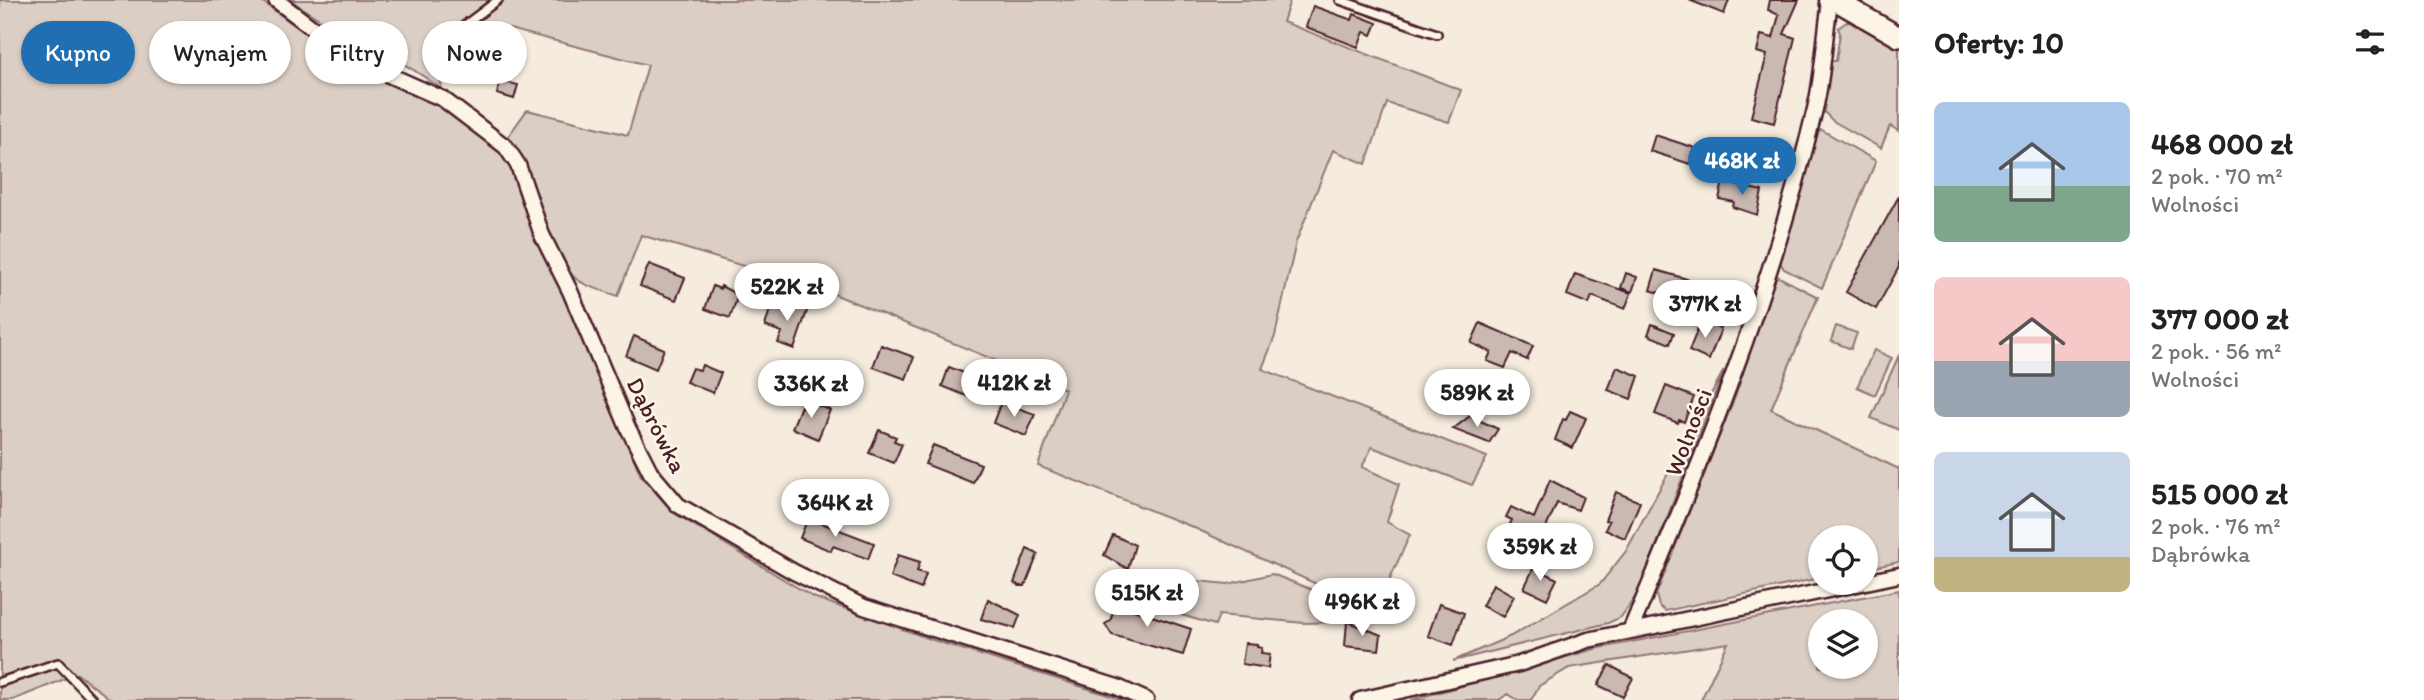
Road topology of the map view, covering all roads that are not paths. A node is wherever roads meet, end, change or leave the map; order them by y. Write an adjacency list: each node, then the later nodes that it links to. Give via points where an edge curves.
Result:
1 (276, 0): 15 (street, Dąbrówka, via 353,59 443,99 506,147 628,428 651,473 678,505 864,607)
2 (498, 0): 6 (lane)
3 (1340, 0): 7 (lane)
4 (1827, 0): 12 (street, Wolności, via 1815,108 1769,266 1727,395)
5 (1835, 0): 8 (street)
6 (470, 21)
7 (1437, 34)
8 (1899, 37)
9 (1899, 575): 10 (street)
10 (1878, 579)
11 (1808, 594): 12 (street)
12 (1630, 631): 16 (street, via 1519,664)
13 (0, 682): 14 (lane, via 58,663)
14 (93, 700)
15 (1146, 700)
16 (1360, 700)

